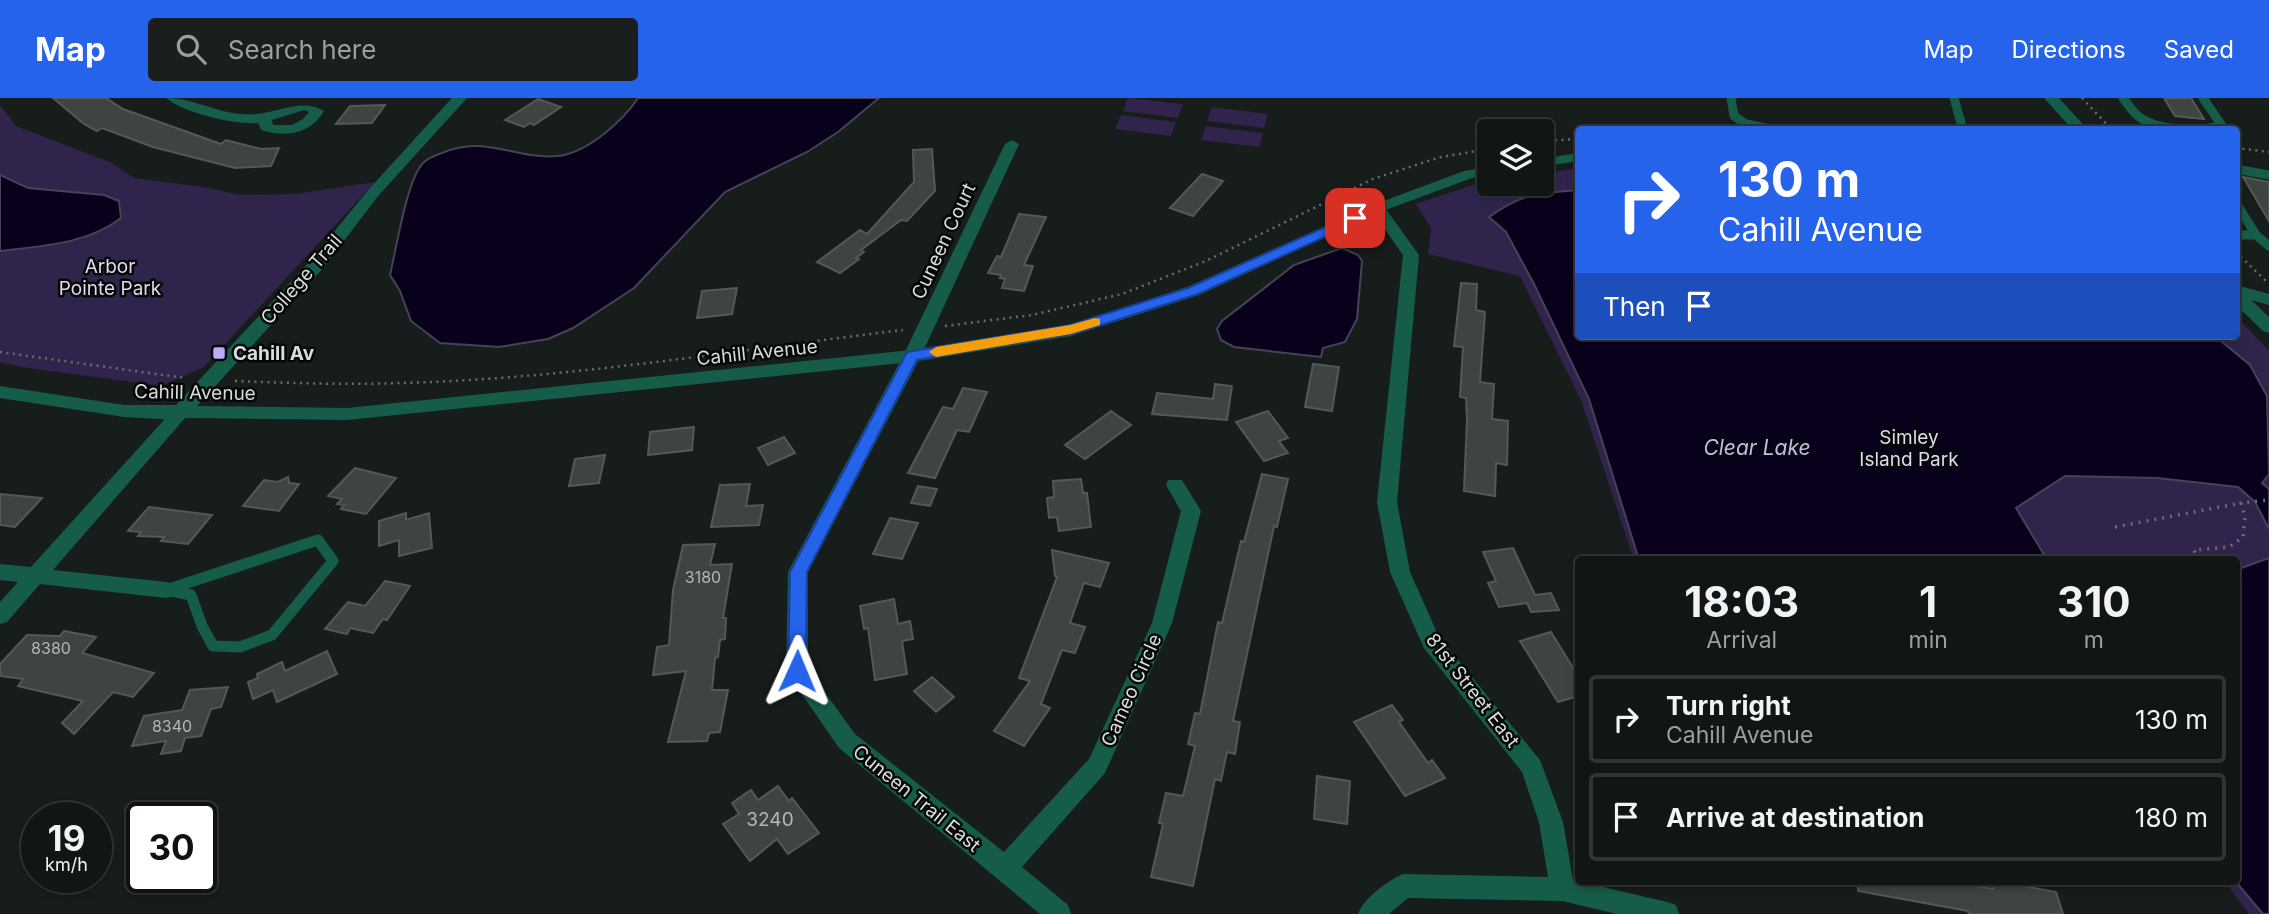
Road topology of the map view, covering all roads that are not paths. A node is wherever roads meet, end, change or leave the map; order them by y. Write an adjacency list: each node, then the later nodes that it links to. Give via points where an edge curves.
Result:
1 (173, 98): 8 (street, via 225,114)
2 (460, 98): 31 (street, College Trail, via 374,192 317,264)
3 (1731, 98): 9 (lane, via 1734,116)
4 (1954, 98): 10 (lane)
5 (2051, 98): 11 (street)
6 (2123, 98): 12 (lane, via 2140,118)
7 (2203, 98): 13 (lane)
8 (265, 118)
9 (1756, 126)
10 (1962, 126)
11 (2077, 126)
12 (2173, 126)
13 (2220, 126)
14 (1012, 145): 29 (street, Cuneen Court)
15 (1575, 158): 16 (street)
16 (1554, 161)
17 (2240, 170): 19 (lane)
18 (1477, 173): 20 (street, Cahill Avenue)
19 (2269, 175)
20 (1378, 208): 29 (street, Cahill Avenue, via 1193,291 1083,326); 38 (street, 81st Street East, via 1411,255 1387,502 1400,572 1431,642 1532,767 1551,822)
21 (2240, 209): 23 (lane)
22 (2240, 235): 23 (lane)
23 (2256, 235): 24 (lane)
24 (2269, 246)
25 (2240, 293): 27 (street)
26 (2240, 296): 28 (street)
27 (2269, 300)
28 (2269, 327)
29 (912, 356): 31 (street, Cahill Avenue, via 347,414); 37 (street, Cuneen Trail East, via 798,572 797,671 847,741)
30 (0, 392): 31 (street, Cahill Avenue, via 87,407)
31 (178, 414): 34 (street, College Trail)
32 (1175, 485): 37 (street, Cameo Circle, via 1191,511 1162,622 1097,766)
33 (0, 572): 34 (street)
34 (37, 576): 35 (street); 36 (street, College Trail)
35 (166, 590): 35 (lane, via 318,540 333,561 272,635 240,648 213,646 191,595)
36 (0, 616)
37 (1005, 868): 39 (street, Cuneen Trail East)
38 (1562, 889): 40 (street, via 1403,886); 41 (street)
39 (1059, 914)
40 (1370, 914)
41 (1667, 914)

